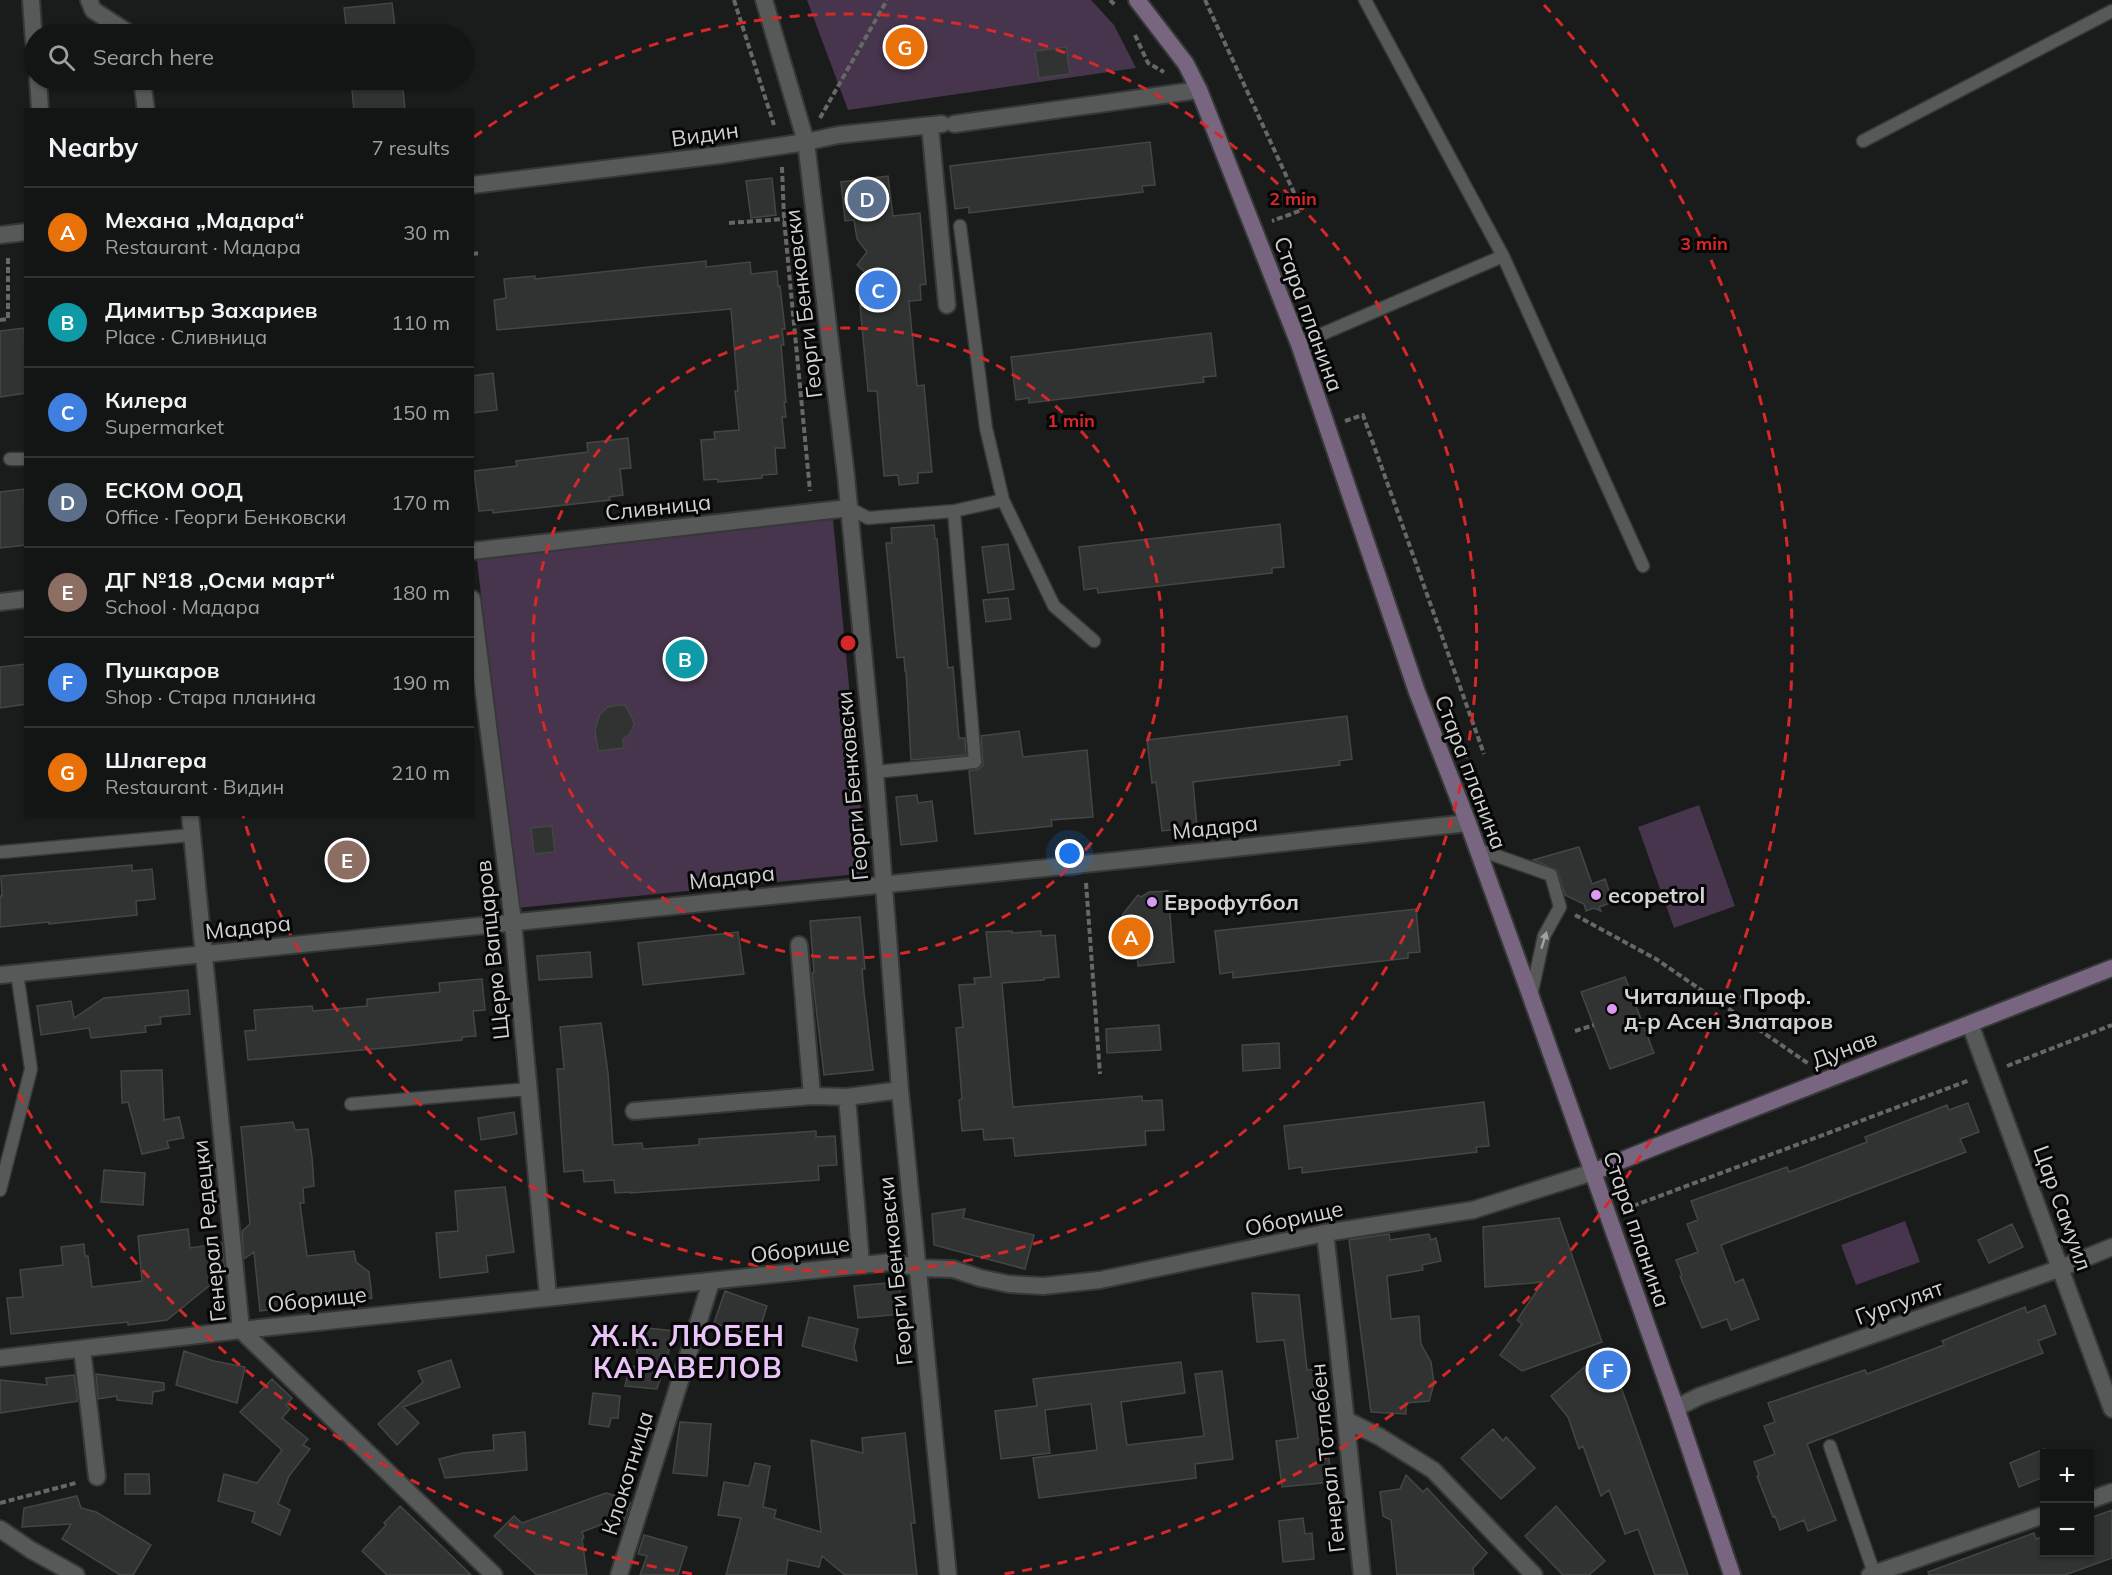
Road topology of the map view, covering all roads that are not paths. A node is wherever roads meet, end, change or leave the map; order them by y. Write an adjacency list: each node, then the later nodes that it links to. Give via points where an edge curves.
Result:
1 (31, 0): 7 (street)
2 (89, 0): 8 (street, via 93,10)
3 (764, 0): 16 (street, Георги Бенковски)
4 (1365, 0): 21 (lane)
5 (1144, 2): 11 (main road, Стара планина)
6 (2112, 11): 15 (lane)
7 (33, 24)
8 (115, 24)
9 (39, 90): 12 (street)
10 (143, 90): 13 (street)
11 (1199, 90): 14 (street, Видин); 23 (main road, Стара планина)
12 (40, 108)
13 (146, 108)
14 (942, 125): 16 (street, Видин, via 838,135); 22 (street)
15 (1863, 141)
16 (807, 142): 17 (street, Видин); 27 (street, Георги Бенковски)
17 (474, 185)
18 (960, 226): 26 (lane, via 986,428)
19 (24, 232): 20 (street)
20 (0, 235)
21 (1503, 256): 23 (lane); 30 (lane)
22 (947, 305)
23 (1299, 344): 37 (main road, Стара планина, via 1417,692)
24 (10, 459): 25 (lane)
25 (24, 459)
26 (1003, 500): 28 (lane); 34 (lane, via 1054,606)
27 (849, 508): 28 (lane, via 868,518); 29 (street, Сливница); 35 (street, Георги Бенковски)
28 (954, 511): 35 (lane, via 975,762)
29 (474, 551)
30 (1643, 566)
31 (24, 599): 32 (street)
32 (0, 602)
33 (474, 615): 42 (street, Щерю Вапцаров)
34 (1094, 642)
35 (875, 772): 41 (street, Георги Бенковски)
36 (189, 816): 38 (street, Генерал Редецки)
37 (1468, 823): 39 (main road, Стара планина); 41 (street, Мадара)
38 (192, 835): 40 (lane); 44 (street, Генерал Редецки)
39 (1478, 849): 47 (main road, Стара планина); 47 (lane, one-way to 39, via 1544,936 1560,907 1551,875)
40 (3, 852)
41 (882, 885): 42 (street, Мадара); 50 (street, Георги Бенковски)
42 (513, 922): 44 (street, Мадара); 49 (street, Щерю Вапцаров)
43 (799, 945): 51 (street)
44 (203, 955): 46 (street, Мадара); 64 (street, Генерал Редецки)
45 (2112, 968): 48 (main road, Дунав)
46 (8, 974): 56 (lane, via 30,1069)
47 (1531, 997): 55 (main road, Стара планина)
48 (1970, 1024): 55 (main road, Дунав); 61 (street, Цар Самуил)
49 (529, 1089): 53 (lane); 63 (street, Щерю Вапцаров)
50 (900, 1090): 52 (street); 60 (street, Георги Бенковски)
51 (812, 1096): 52 (street); 54 (street)
52 (847, 1097): 59 (street)
53 (351, 1104)
54 (634, 1111)
55 (1593, 1172): 57 (street, Оборище, via 1473,1210); 68 (main road, Стара планина)
56 (0, 1190)
57 (1325, 1233): 60 (street, Оборище, via 1100,1280 1043,1286 1009,1284 953,1269); 70 (street, Генерал Тотлебен)
58 (2112, 1247): 61 (street, Гургулят)
59 (861, 1264): 60 (street, Оборище, via 891,1262); 62 (street, Оборище)
60 (918, 1268): 81 (street, Георги Бенковски)
61 (2061, 1268): 67 (street, Цар Самуил); 68 (street, Гургулят, via 1700,1396)
62 (711, 1282): 63 (street, Оборище); 80 (street, Клокотница)
63 (548, 1296): 64 (street, Оборище)
64 (242, 1330): 65 (street, Оборище); 79 (street, Генерал Редецки)
65 (82, 1349): 66 (street, Оборище); 72 (street)
66 (0, 1358)
67 (2104, 1364): 69 (street, Цар Самуил)
68 (1676, 1408): 84 (main road, Стара планина)
69 (2112, 1409)
70 (1346, 1420): 82 (street, Генерал Тотлебен); 83 (street, via 1433,1470)
71 (1830, 1446): 77 (lane)
72 (97, 1477)
73 (2112, 1492): 74 (street)
74 (2094, 1499)
75 (2040, 1516): 77 (street)
76 (0, 1529): 78 (street)
77 (1872, 1574)
78 (76, 1575)
79 (494, 1575)
80 (619, 1575)
81 (948, 1575)
82 (1362, 1575)
83 (1534, 1575)
84 (1732, 1575)

